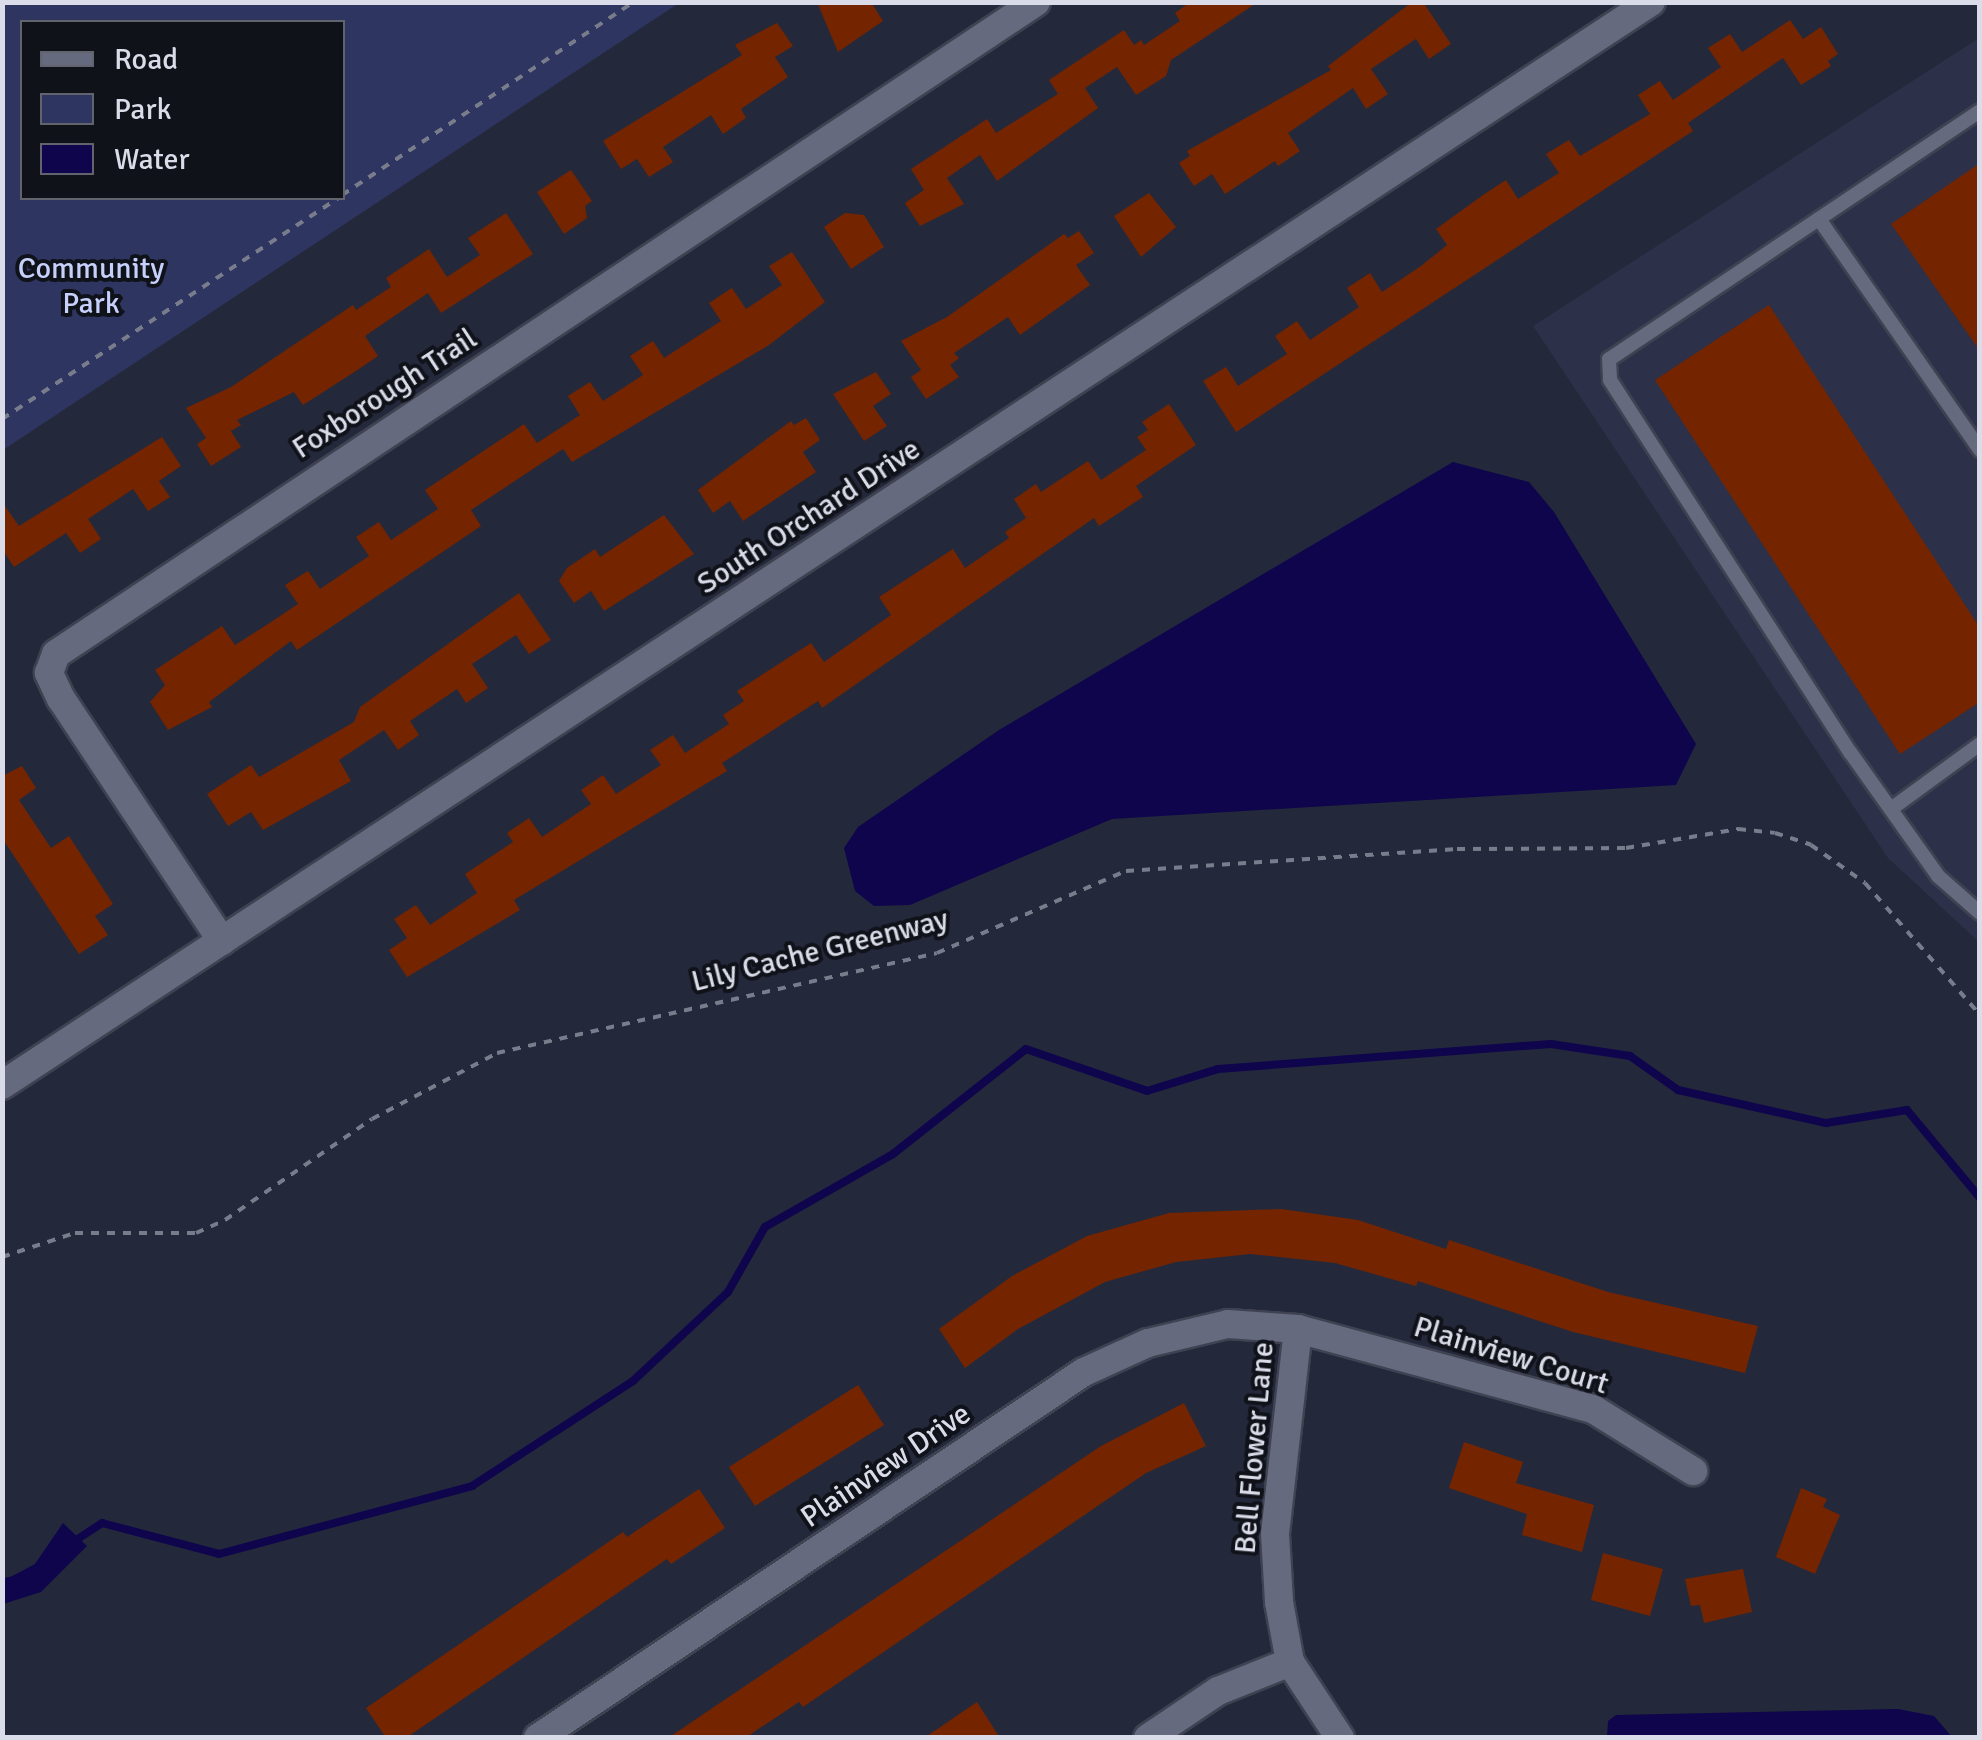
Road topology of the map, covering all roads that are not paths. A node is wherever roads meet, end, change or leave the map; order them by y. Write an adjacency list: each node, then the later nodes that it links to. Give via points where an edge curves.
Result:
1 (1036, 2): 9 (street, Foxborough Trail, via 56,654 49,673 61,699)
2 (1651, 2): 9 (street, South Orchard Drive)
3 (1980, 112): 4 (lane)
4 (1819, 219): 5 (lane); 7 (lane, via 1610,360 1610,380)
5 (1980, 450)
6 (1980, 744): 7 (lane)
7 (1891, 810): 8 (lane, via 1938,876)
8 (1980, 913)
9 (222, 941): 10 (street, South Orchard Drive)
10 (2, 1085)
11 (1298, 1329): 12 (street, Plainview Court, via 1593,1409); 13 (street, Bell Flower Lane, via 1276,1534); 14 (street, Plainview Drive, via 1228,1324 1148,1343 1084,1372)
12 (1694, 1470)
13 (1290, 1662): 15 (street, via 1218,1690); 16 (street, Bell Flower Lane)
14 (538, 1738)
15 (1148, 1738)
16 (1340, 1738)

